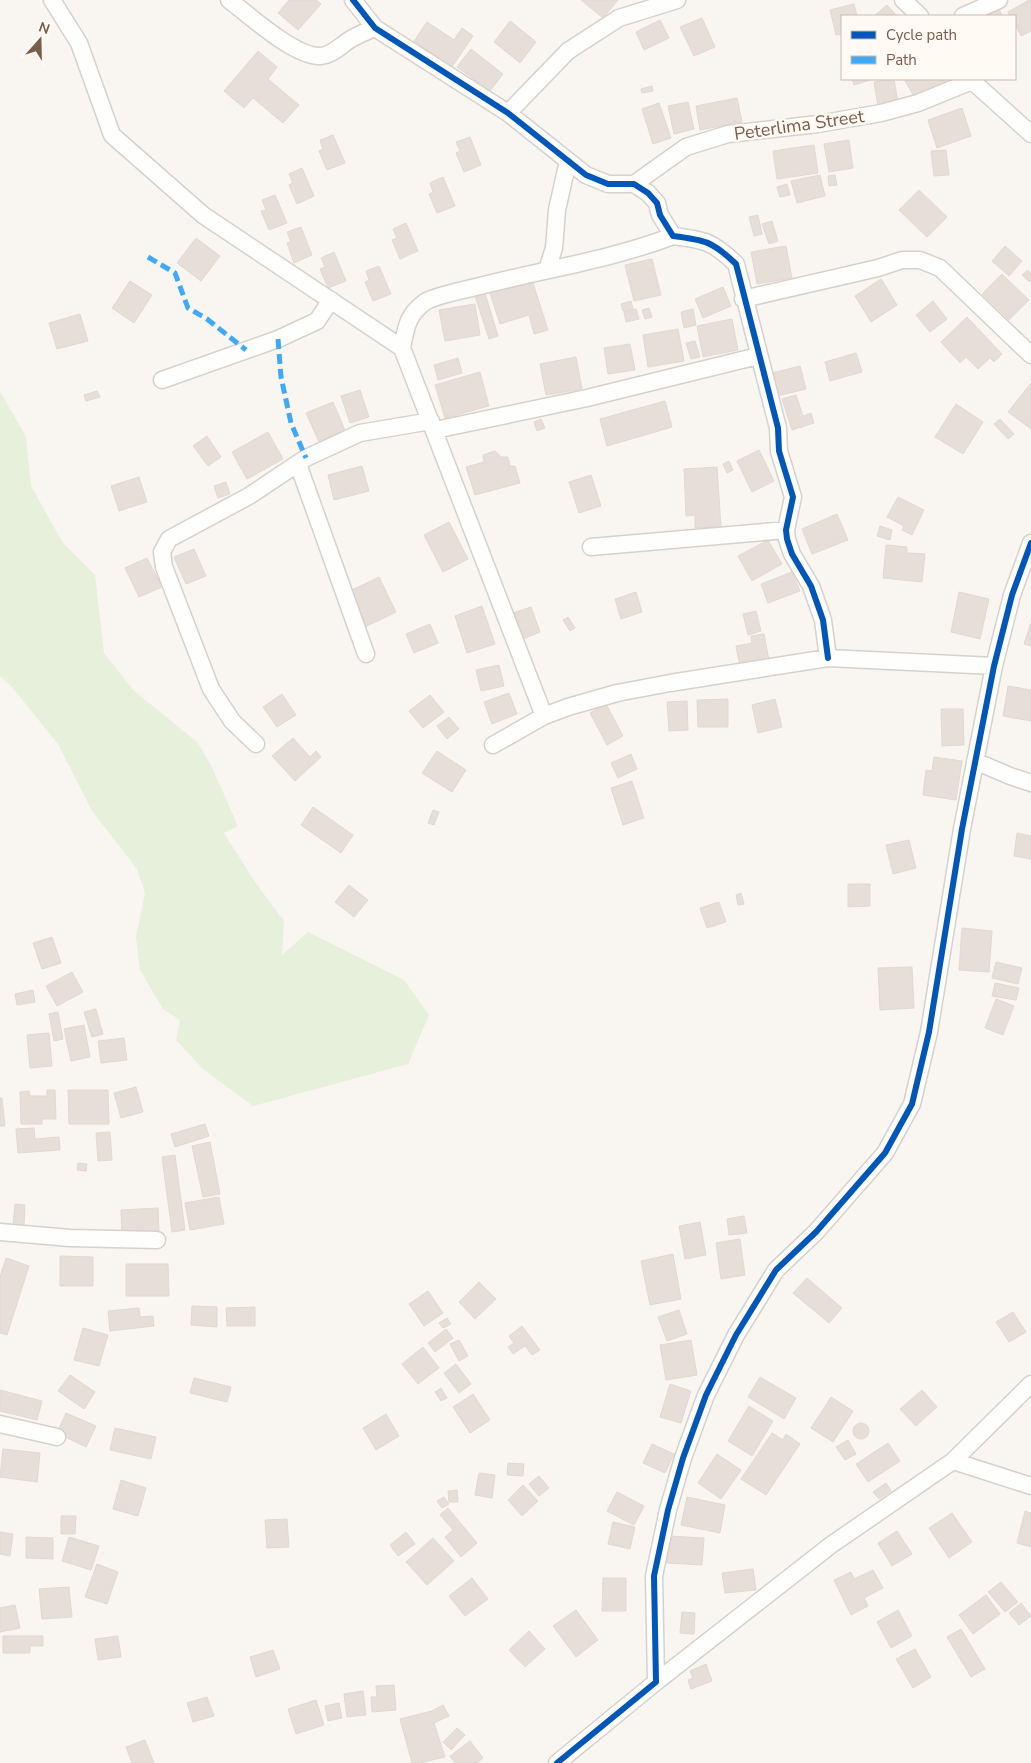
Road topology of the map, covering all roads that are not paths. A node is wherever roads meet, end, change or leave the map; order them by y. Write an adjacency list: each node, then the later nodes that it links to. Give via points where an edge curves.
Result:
1 (52, 0): 18 (street, via 79,43 112,135 203,215)
2 (229, 0): 9 (street, via 288,45 305,53 321,56)
3 (353, 0): 9 (street)
4 (677, 0): 11 (street, via 619,18 568,51)
5 (902, 0): 7 (street)
6 (999, 0): 8 (street)
7 (919, 15)
8 (965, 15)
9 (375, 28): 11 (street)
10 (971, 80): 12 (street, Peterlima Street); 14 (street, Peterlima Street, via 918,103 881,113 728,134 686,147)
11 (508, 113): 13 (street)
12 (1031, 134)
13 (568, 161): 14 (street, via 586,175 608,184); 16 (street, via 557,210 554,248)
14 (634, 184): 15 (street, via 657,202 660,215)
15 (673, 236): 16 (street, via 645,247); 17 (street, via 701,240 719,249 736,264)
16 (547, 270): 19 (street, via 427,300 412,313)
17 (743, 299): 20 (street, via 902,260 920,260 940,268); 21 (street)
18 (331, 300): 19 (street); 22 (street, via 317,320 278,339)
19 (402, 348): 23 (street)
20 (1031, 355)
21 (758, 356): 23 (street, via 587,398); 25 (street, via 778,428 779,452 793,497)
22 (162, 380)
23 (433, 426): 24 (street, via 360,434); 31 (street)
24 (298, 464): 28 (street); 32 (street, via 249,496 169,539 162,552 164,567 211,689 232,721)
25 (786, 530): 27 (street); 29 (street, via 792,554 811,586 821,614)
26 (1031, 544): 30 (street, via 1012,596)
27 (591, 547)
28 (366, 654)
29 (828, 658): 30 (street); 31 (street, via 617,693)
30 (994, 666): 34 (street)
31 (544, 716): 33 (street)
32 (256, 744)
33 (493, 745)
34 (975, 761): 35 (street); 43 (street, via 929,1032 912,1104 885,1153 816,1232 776,1270 736,1335 706,1395 668,1510 654,1576)
35 (1031, 783)
36 (0, 1232): 37 (street)
37 (158, 1240)
38 (1031, 1384): 41 (street)
39 (0, 1424): 40 (street)
40 (57, 1438)
41 (953, 1461): 42 (street); 43 (street, via 831,1545)
42 (1031, 1486)
43 (656, 1682): 44 (street)
44 (557, 1763)

